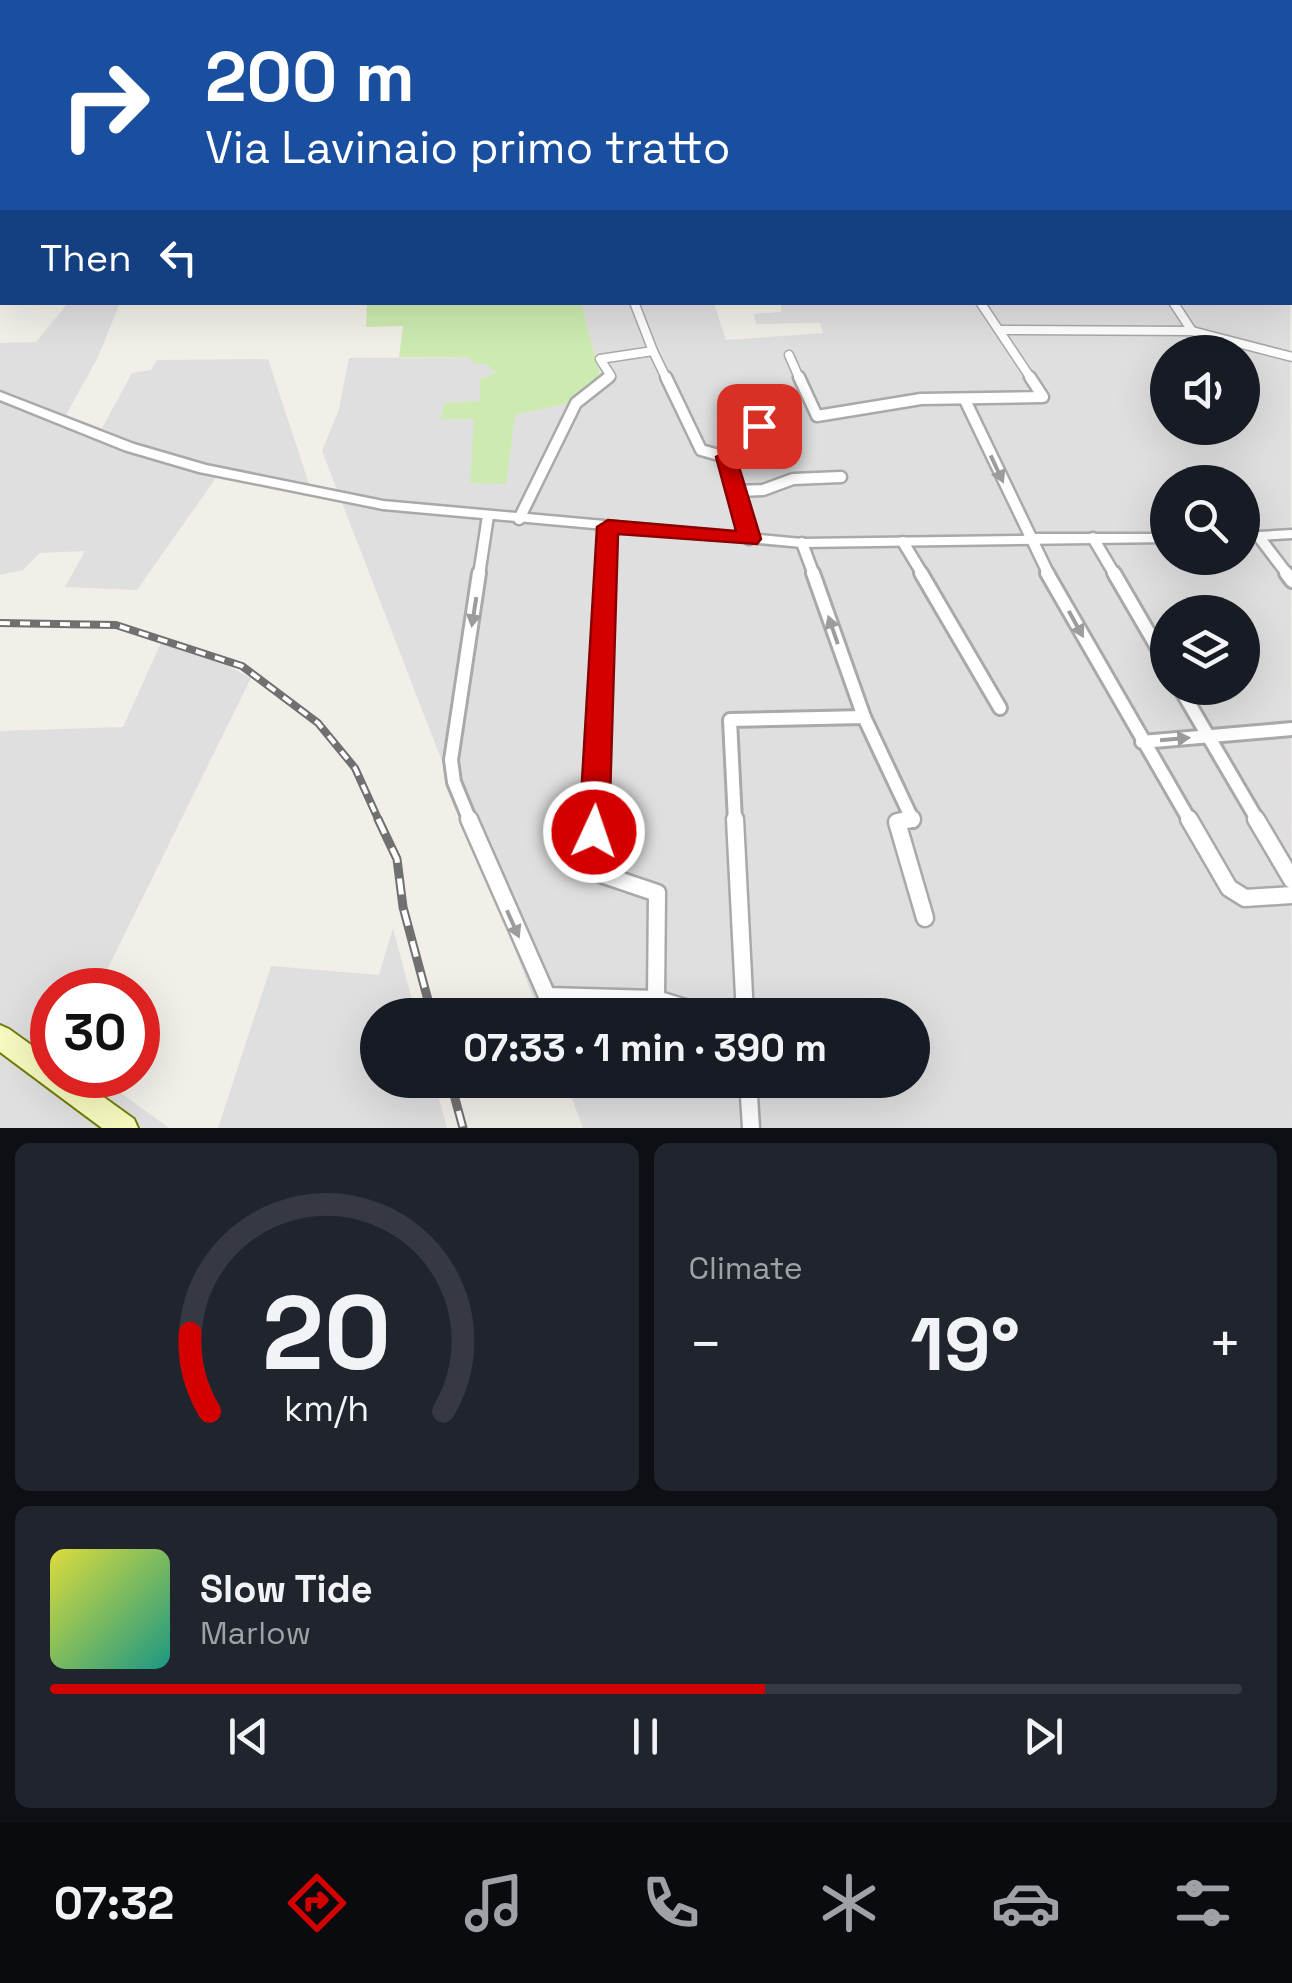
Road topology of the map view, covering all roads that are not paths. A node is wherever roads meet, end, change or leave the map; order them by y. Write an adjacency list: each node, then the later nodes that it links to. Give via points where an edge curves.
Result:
1 (635, 305): 6 (street)
2 (982, 305): 4 (street)
3 (1175, 305): 5 (street)
4 (1000, 330): 5 (street); 10 (street, via 1043,397)
5 (1192, 331): 8 (street)
6 (652, 351): 12 (street, via 701,450); 16 (street, via 600,358 612,376 576,403)
7 (789, 355): 10 (street, via 817,416)
8 (1292, 356)
9 (0, 396): 15 (street, via 204,469 317,494)
10 (965, 400): 23 (street, one-way to 23)
11 (759, 426): 12 (street, via 746,450)
12 (726, 457): 14 (street)
13 (841, 477): 14 (street)
14 (736, 491): 22 (street)
15 (488, 516): 16 (street); 38 (street, one-way to 38, via 451,760 454,782 547,996)
16 (518, 519): 17 (street)
17 (608, 527): 22 (street); 39 (street, via 592,870 657,893)
18 (1292, 534): 19 (street)
19 (1260, 536)
20 (1093, 538): 21 (street); 23 (street); 28 (street)
21 (1150, 538)
22 (750, 539): 25 (street)
23 (1030, 539): 24 (street); 34 (street, one-way to 34)
24 (903, 542): 25 (street); 30 (street)
25 (802, 543): 31 (street, one-way to 25)
26 (1260, 547): 27 (street)
27 (1292, 581)
28 (1150, 635)
29 (1190, 705): 33 (street)
30 (1000, 708)
31 (864, 717): 37 (street, via 913,822 898,822); 40 (street, via 730,720)
32 (1292, 730): 33 (street)
33 (1209, 736): 34 (street, one-way to 33); 35 (street)
34 (1142, 742): 36 (street, via 1229,888 1246,898)
35 (1292, 880)
36 (1292, 895)
37 (926, 918)
38 (620, 998)
39 (656, 998)
40 (744, 998)
41 (0, 1037): 43 (main road)
42 (749, 1098): 44 (street)
43 (124, 1128)
44 (751, 1128)

